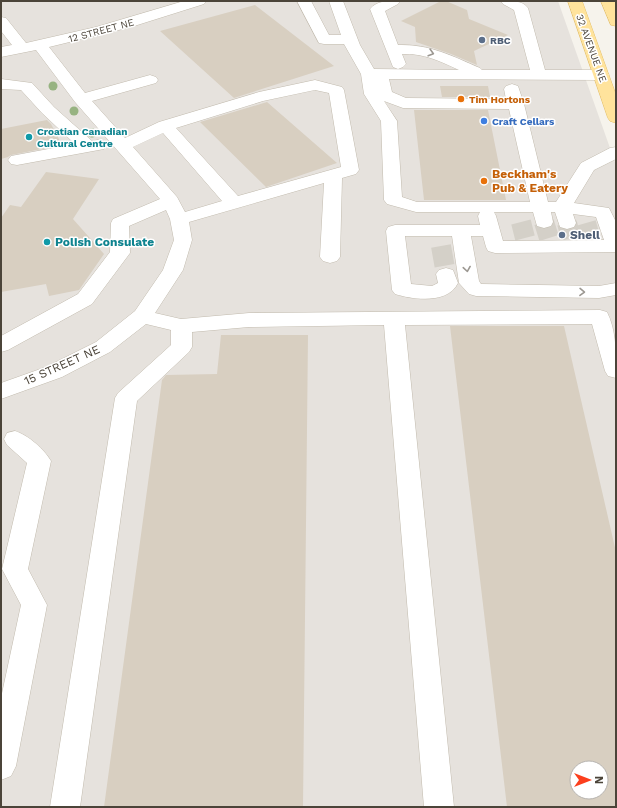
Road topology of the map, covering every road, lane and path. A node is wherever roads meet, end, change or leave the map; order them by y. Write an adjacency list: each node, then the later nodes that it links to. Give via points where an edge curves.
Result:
1 (199, 1): 12 (street, 12 STREET NE, via 106,29)
2 (304, 1): 10 (street, via 324,40)
3 (336, 1): 10 (street)
4 (394, 1): 11 (street, via 378,9)
5 (508, 1): 17 (street, via 521,8)
6 (575, 1): 18 (main road, 32 AVENUE NE)
7 (608, 1): 9 (main road)
8 (1, 21): 12 (street, 15 STREET NE)
9 (616, 22)
10 (361, 43): 11 (street); 14 (street)
11 (391, 46): 14 (street); 15 (street, one-way to 15, via 432,52)
12 (32, 47): 13 (street, 12 STREET NE); 22 (street, 15 STREET NE)
13 (1, 52)
14 (392, 74): 15 (street); 21 (street); 21 (street, via 385,95 403,103); 33 (street, via 372,94 389,121 393,200 416,207)
15 (482, 74): 16 (street)
16 (509, 74): 17 (street); 23 (street)
17 (539, 75): 18 (street)
18 (601, 75): 24 (main road, 32 AVENUE NE)
19 (150, 80): 22 (street)
20 (1, 84): 27 (street, via 26,86)
21 (417, 98): 23 (street)
22 (81, 99): 26 (street, 15 STREET NE)
23 (516, 104): 36 (street)
24 (616, 118)
25 (165, 126): 26 (street); 30 (street, via 259,97 315,85 336,90 350,170); 32 (street)
26 (120, 142): 27 (street); 31 (street, 15 STREET NE)
27 (88, 148): 29 (street)
28 (616, 152): 37 (street, via 587,167)
29 (18, 160)
30 (333, 175): 32 (street); 41 (street)
31 (171, 201): 34 (street, 15 STREET NE); 47 (street, via 120,223 120,253 85,299)
32 (235, 204): 34 (street)
33 (485, 208): 35 (street); 38 (street)
34 (179, 219): 44 (street, 15 STREET NE, via 183,240 173,270)
35 (523, 228): 36 (street); 36 (street); 38 (street, via 495,247)
36 (546, 228): 37 (street); 37 (street)
37 (578, 229): 40 (street); 40 (street, via 603,212)
38 (490, 230): 39 (street)
39 (461, 231): 42 (street, via 440,239 395,231 402,290 435,292 446,287); 43 (street, one-way to 43, via 469,283 476,290 599,292)
40 (616, 246)
41 (330, 257)
42 (446, 274)
43 (616, 289)
44 (142, 316): 46 (street); 49 (street, 15 STREET NE, via 103,347 54,372)
45 (394, 319): 46 (street, via 249,320); 48 (street, via 600,318); 53 (street)
46 (181, 326): 52 (street, via 182,347 126,398)
47 (1, 345)
48 (616, 372)
49 (1, 391)
50 (15, 439): 51 (street, via 39,462 15,570 34,605)
51 (1, 766)
52 (65, 807)
53 (439, 807)

